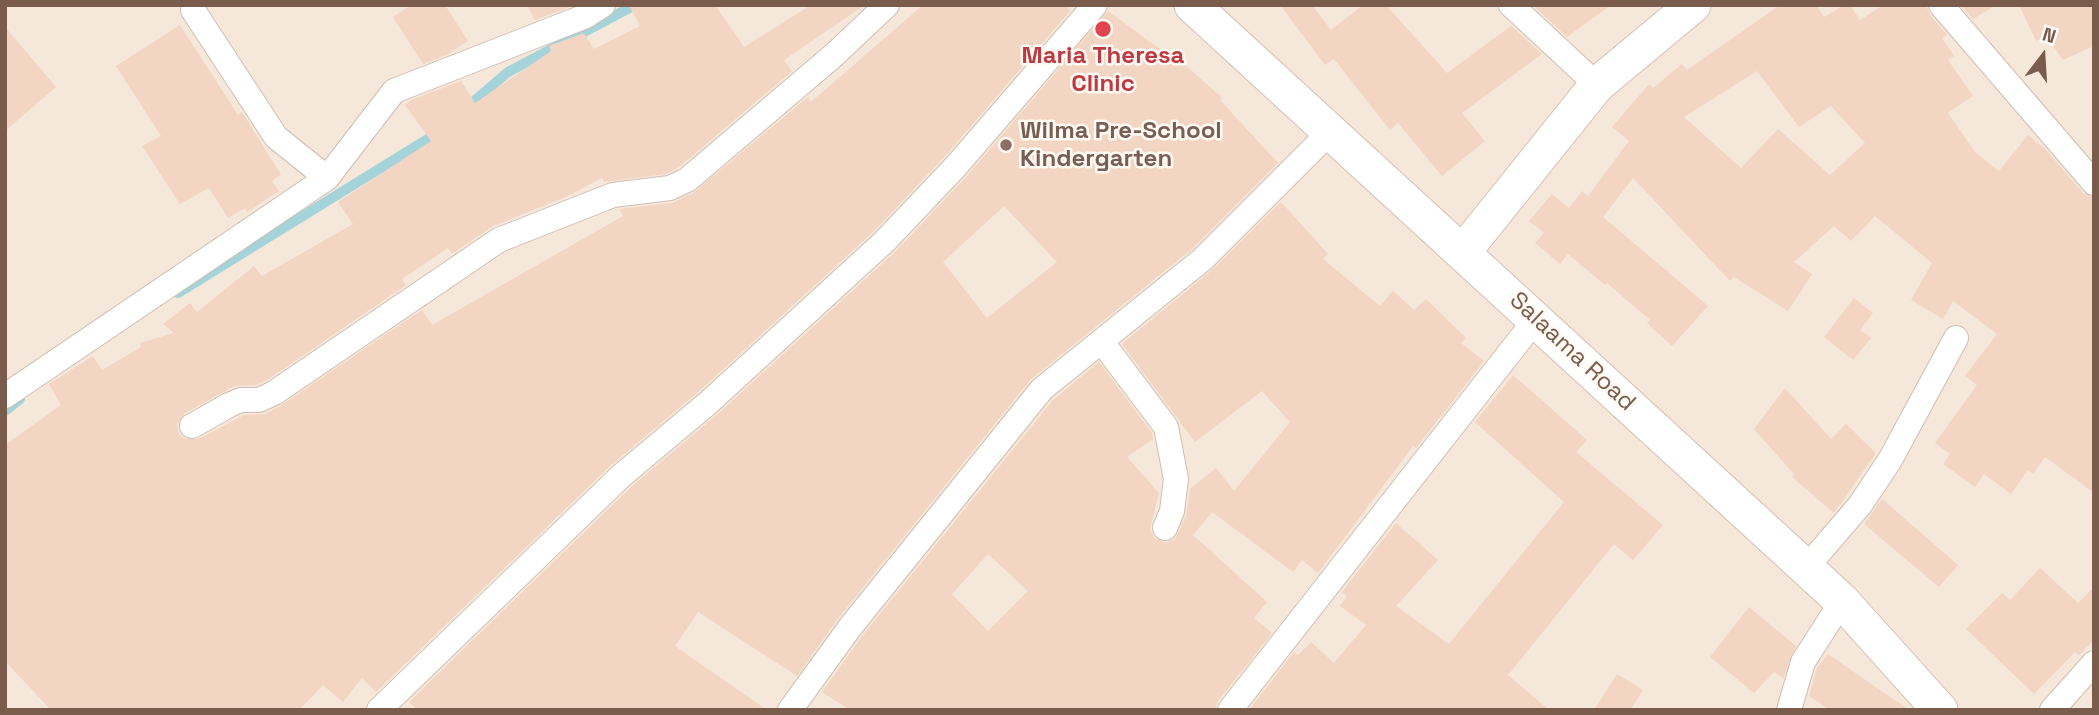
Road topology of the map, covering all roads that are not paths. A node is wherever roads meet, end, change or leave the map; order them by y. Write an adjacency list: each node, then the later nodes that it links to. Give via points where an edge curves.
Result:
1 (603, 5): 11 (street, via 586,16 394,92)
2 (887, 5): 18 (street, via 687,180 670,188 613,195 499,240 274,393 259,400 241,400)
3 (1095, 5): 23 (street, via 885,242 621,476)
4 (1192, 5): 10 (main road, Salaama Road)
5 (1511, 5): 9 (street)
6 (1693, 5): 9 (main road)
7 (1941, 5): 12 (street)
8 (192, 10): 11 (street, via 275,137)
9 (1597, 85): 13 (main road)
10 (1331, 131): 13 (main road, Salaama Road); 16 (street, via 1203,259)
11 (327, 178): 17 (street)
12 (2094, 183)
13 (1463, 252): 14 (main road, Salaama Road)
14 (1536, 319): 20 (main road, Salaama Road); 25 (street)
15 (1956, 338): 20 (street, via 1890,460 1860,505)
16 (1102, 341): 19 (street, via 1166,427 1176,479); 24 (street, via 1033,399 851,626)
17 (5, 396)
18 (192, 426)
19 (1165, 528)
20 (1807, 568): 21 (main road, Salaama Road)
21 (1842, 601): 26 (street, via 1803,662); 27 (main road, Salaama Road)
22 (2094, 663): 28 (street)
23 (379, 710)
24 (790, 710)
25 (1230, 710)
26 (1789, 710)
27 (1940, 710)
28 (2052, 710)

